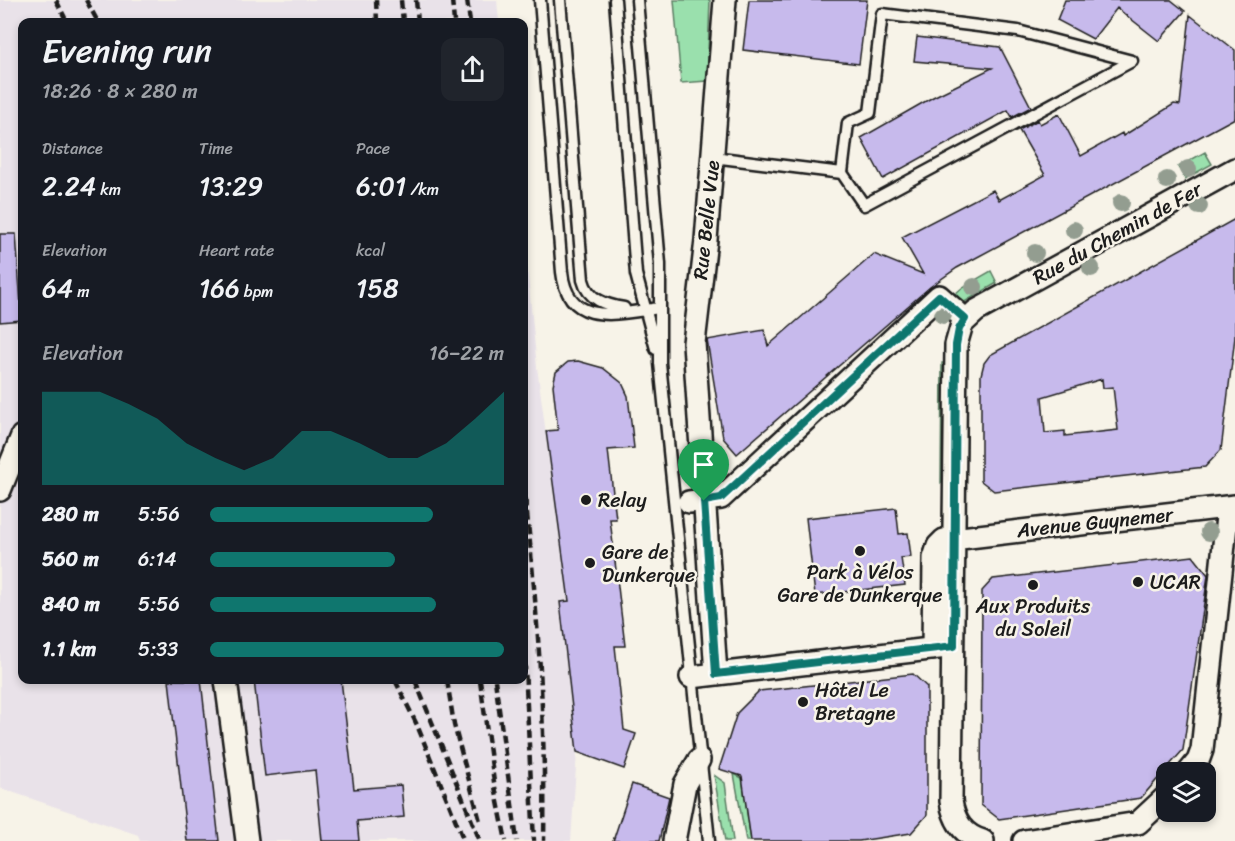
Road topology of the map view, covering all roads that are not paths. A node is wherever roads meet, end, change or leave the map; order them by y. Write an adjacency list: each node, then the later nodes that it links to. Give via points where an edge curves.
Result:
1 (540, 0): 10 (lane, via 565,289 571,300 588,312)
2 (560, 0): 10 (lane, via 584,286 604,303)
3 (615, 0): 10 (lane, via 636,274)
4 (637, 0): 9 (lane, via 660,264)
5 (725, 0): 6 (street, Rue Belle Vue)
6 (713, 157): 8 (lane); 15 (street, Rue Belle Vue, via 694,343 700,439)
7 (1235, 169): 11 (street, Rue du Chemin de Fer)
8 (842, 173): 8 (lane, via 864,205 1132,61 1018,31 882,14 870,113 848,123)
9 (660, 309): 10 (lane); 12 (lane)
10 (646, 310): 12 (lane)
11 (965, 319): 15 (street, via 939,296 721,498); 17 (street, via 956,345)
12 (660, 363): 20 (lane)
13 (18, 446): 14 (street)
14 (0, 490)
15 (696, 502): 19 (street, Rue Belle Vue)
16 (1232, 506): 17 (street, Avenue Guynemer); 23 (street, via 1202,750)
17 (955, 537): 18 (street)
18 (943, 647): 19 (street); 25 (street, via 951,801 955,818)
19 (716, 674): 20 (street)
20 (691, 677): 22 (lane)
21 (227, 684): 26 (street)
22 (699, 760): 27 (street, via 683,791); 28 (lane)
23 (1197, 762)
24 (1156, 806): 29 (street, via 1138,823)
25 (976, 838)
26 (247, 841)
27 (674, 841)
28 (709, 841)
29 (1024, 841)

